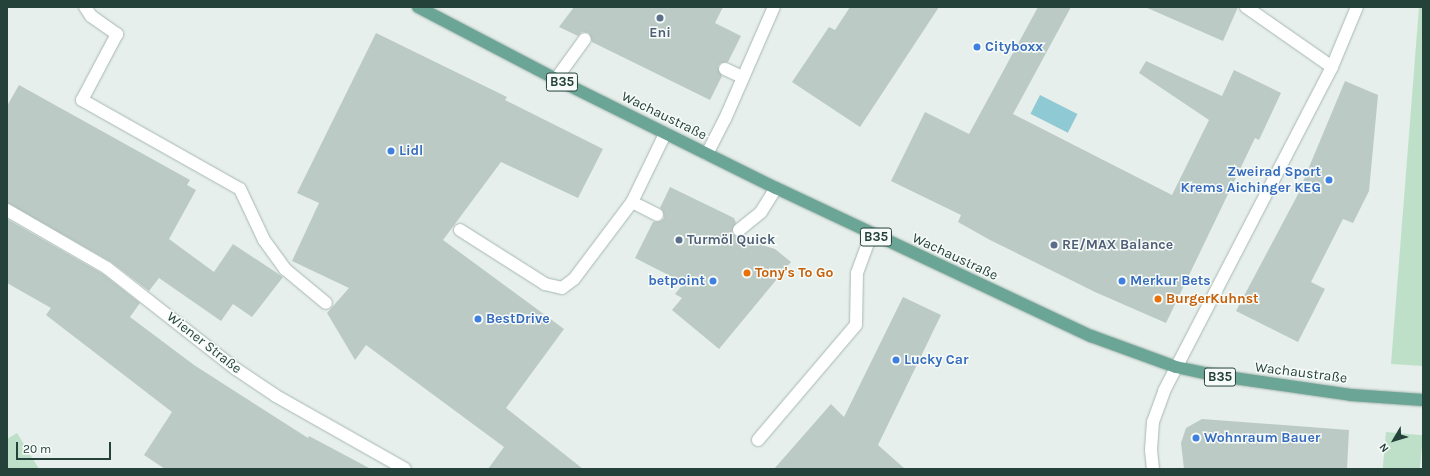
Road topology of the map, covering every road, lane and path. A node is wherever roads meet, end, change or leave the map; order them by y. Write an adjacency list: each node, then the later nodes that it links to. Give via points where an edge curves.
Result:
1 (85, 7): 20 (street, via 91,16 117,34 82,100 240,189 264,240 285,269)
2 (418, 7): 10 (main road, Wachaustraße / B35)
3 (774, 7): 9 (street)
4 (1246, 7): 7 (street)
5 (1357, 7): 7 (street)
6 (585, 39): 10 (street)
7 (1332, 67): 21 (street)
8 (725, 69): 9 (street)
9 (742, 77): 12 (street)
10 (556, 79): 11 (main road, Wachaustraße / B35)
11 (664, 134): 12 (main road, Wachaustraße / B35); 14 (street)
12 (707, 154): 13 (main road, Wachaustraße / B35)
13 (776, 188): 18 (street, via 761,212); 19 (main road, Wachaustraße / B35)
14 (632, 202): 16 (street); 17 (street, via 574,279 562,288 545,284)
15 (7, 210): 24 (street, Wiener Straße, via 107,268 236,369 276,396)
16 (657, 215)
17 (460, 230)
18 (739, 230)
19 (871, 235): 21 (main road, Wachaustraße / B35, via 1091,336); 23 (street, via 857,273 856,325)
20 (326, 303)
21 (1176, 367): 22 (main road, Wachaustraße / B35, via 1264,384 1351,395); 25 (street, via 1153,422)
22 (1423, 400)
23 (758, 440)
24 (405, 469)
25 (1153, 469)

